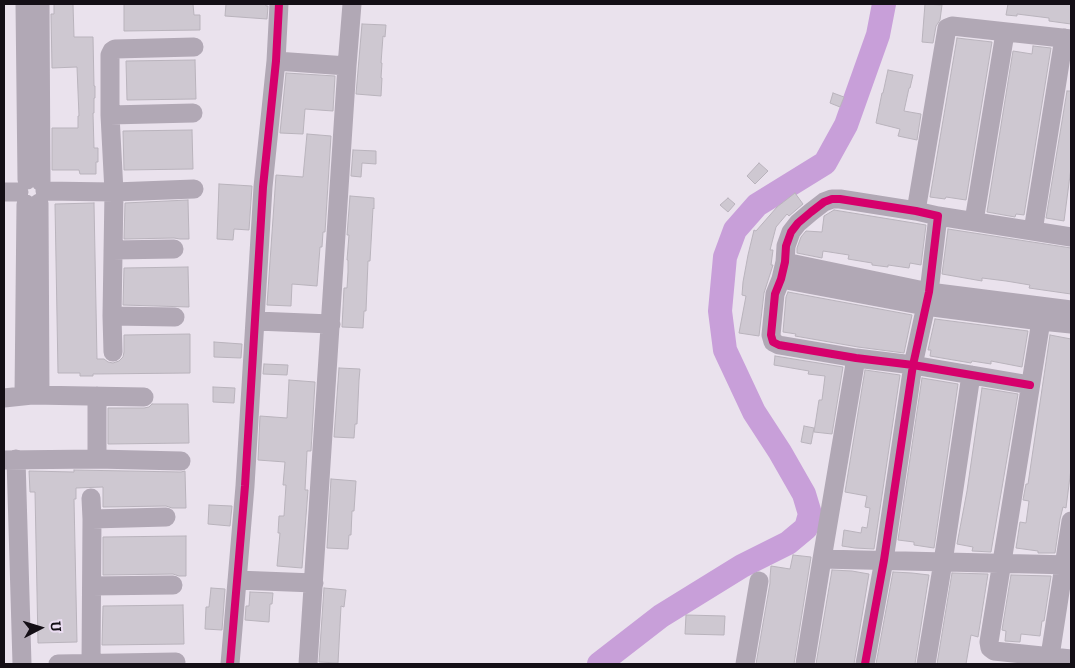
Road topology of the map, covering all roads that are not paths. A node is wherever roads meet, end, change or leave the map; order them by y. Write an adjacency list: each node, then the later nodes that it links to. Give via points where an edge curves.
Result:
1 (25, 4): 13 (street)
2 (40, 4): 13 (street)
3 (280, 4): 8 (street)
4 (352, 4): 9 (street)
5 (1005, 33): 6 (street); 15 (street, via 948,28); 17 (street)
6 (1068, 39): 18 (street)
7 (194, 47): 10 (street, via 112,51)
8 (276, 61): 9 (street); 27 (street, via 263,187)
9 (347, 66): 29 (street)
10 (110, 114): 11 (street); 14 (street)
11 (193, 114)
12 (194, 189): 14 (street)
13 (29, 192): 14 (street); 36 (street)
14 (114, 192): 21 (street)
15 (916, 211): 16 (street); 22 (street, via 828,200 791,232)
16 (938, 216): 17 (street); 23 (street)
17 (974, 221): 18 (street)
18 (1033, 231): 19 (street)
19 (1071, 237)
20 (174, 249): 21 (street)
21 (113, 250): 25 (street)
22 (783, 271): 23 (street); 32 (street, via 775,294 773,342)
23 (927, 299): 24 (street); 28 (street); 33 (street)
24 (1071, 310)
25 (112, 316): 26 (street); 31 (street)
26 (175, 317)
27 (256, 321): 29 (street); 52 (street)
28 (1041, 321): 30 (street); 35 (street)
29 (330, 324): 54 (street)
30 (1071, 324)
31 (113, 352)
32 (856, 358): 33 (street); 47 (street)
33 (913, 365): 34 (street); 48 (street)
34 (972, 375): 35 (street); 49 (street)
35 (1030, 385): 50 (street)
36 (32, 395): 37 (street); 39 (street)
37 (96, 396): 38 (street); 40 (street)
38 (144, 397)
39 (4, 398)
40 (97, 459): 41 (street); 42 (street)
41 (10, 460): 61 (street)
42 (181, 461)
43 (91, 498): 45 (street)
44 (166, 517): 45 (street)
45 (92, 519): 56 (street)
46 (1071, 521): 51 (street)
47 (822, 559): 48 (street); 66 (street)
48 (884, 560): 49 (street); 67 (street)
49 (943, 562): 50 (street); 68 (street)
50 (1002, 564): 51 (street); 57 (street, via 990,648)
51 (1068, 565): 57 (street)
52 (237, 580): 54 (street); 63 (street)
53 (759, 581): 65 (street)
54 (314, 583): 64 (street)
55 (173, 585): 56 (street)
56 (92, 586): 60 (street)
57 (1050, 656): 58 (street)
58 (1071, 659)
59 (176, 662): 60 (street)
60 (91, 663): 62 (street)
61 (22, 664)
62 (58, 664)
63 (230, 664)
64 (308, 664)
65 (745, 664)
66 (805, 664)
67 (865, 664)
68 (926, 664)

